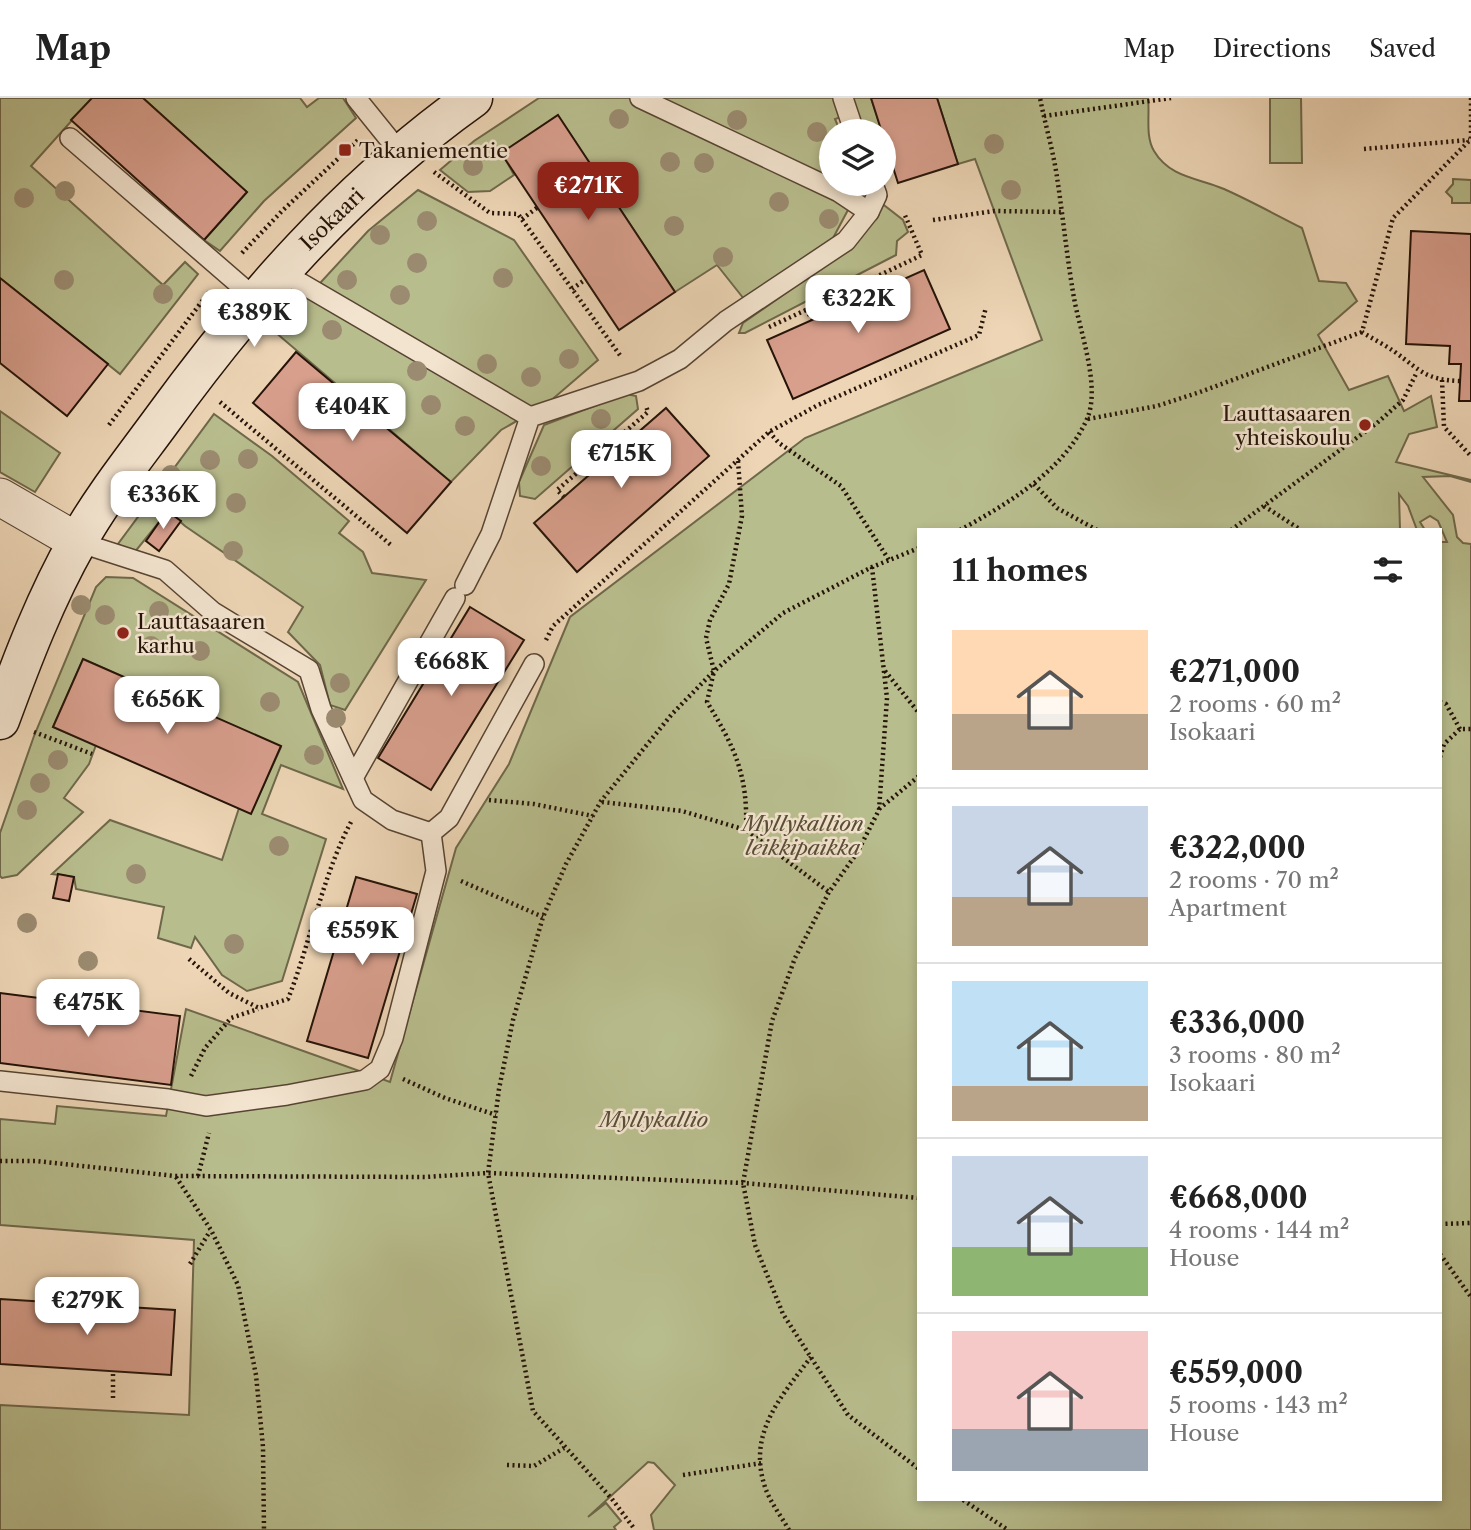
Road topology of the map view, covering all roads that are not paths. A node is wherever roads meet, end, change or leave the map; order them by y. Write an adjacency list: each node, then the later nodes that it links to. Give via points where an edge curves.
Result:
1 (356, 98): 7 (lane)
2 (473, 98): 7 (street, Isokaari)
3 (640, 98): 9 (lane, via 839,192)
4 (843, 98): 5 (lane)
5 (851, 119)
6 (70, 138): 10 (lane)
7 (400, 157): 10 (street, Isokaari, via 336,212)
8 (877, 196): 9 (lane)
9 (869, 212): 11 (lane, via 846,241 726,321 680,359 639,381)
10 (268, 285): 11 (lane); 13 (street, Isokaari, via 192,378)
11 (530, 417): 16 (lane, via 491,534)
12 (0, 497): 13 (street)
13 (78, 542): 15 (street, Isokaari, via 20,664); 16 (lane, via 165,570 213,611 309,670 320,709)
14 (534, 664): 17 (lane, via 449,818)
15 (0, 720)
16 (353, 778): 17 (lane, via 363,800 392,820)
17 (432, 833): 18 (lane, via 436,871 393,1038 380,1069 365,1080 206,1106)
18 (0, 1081)

